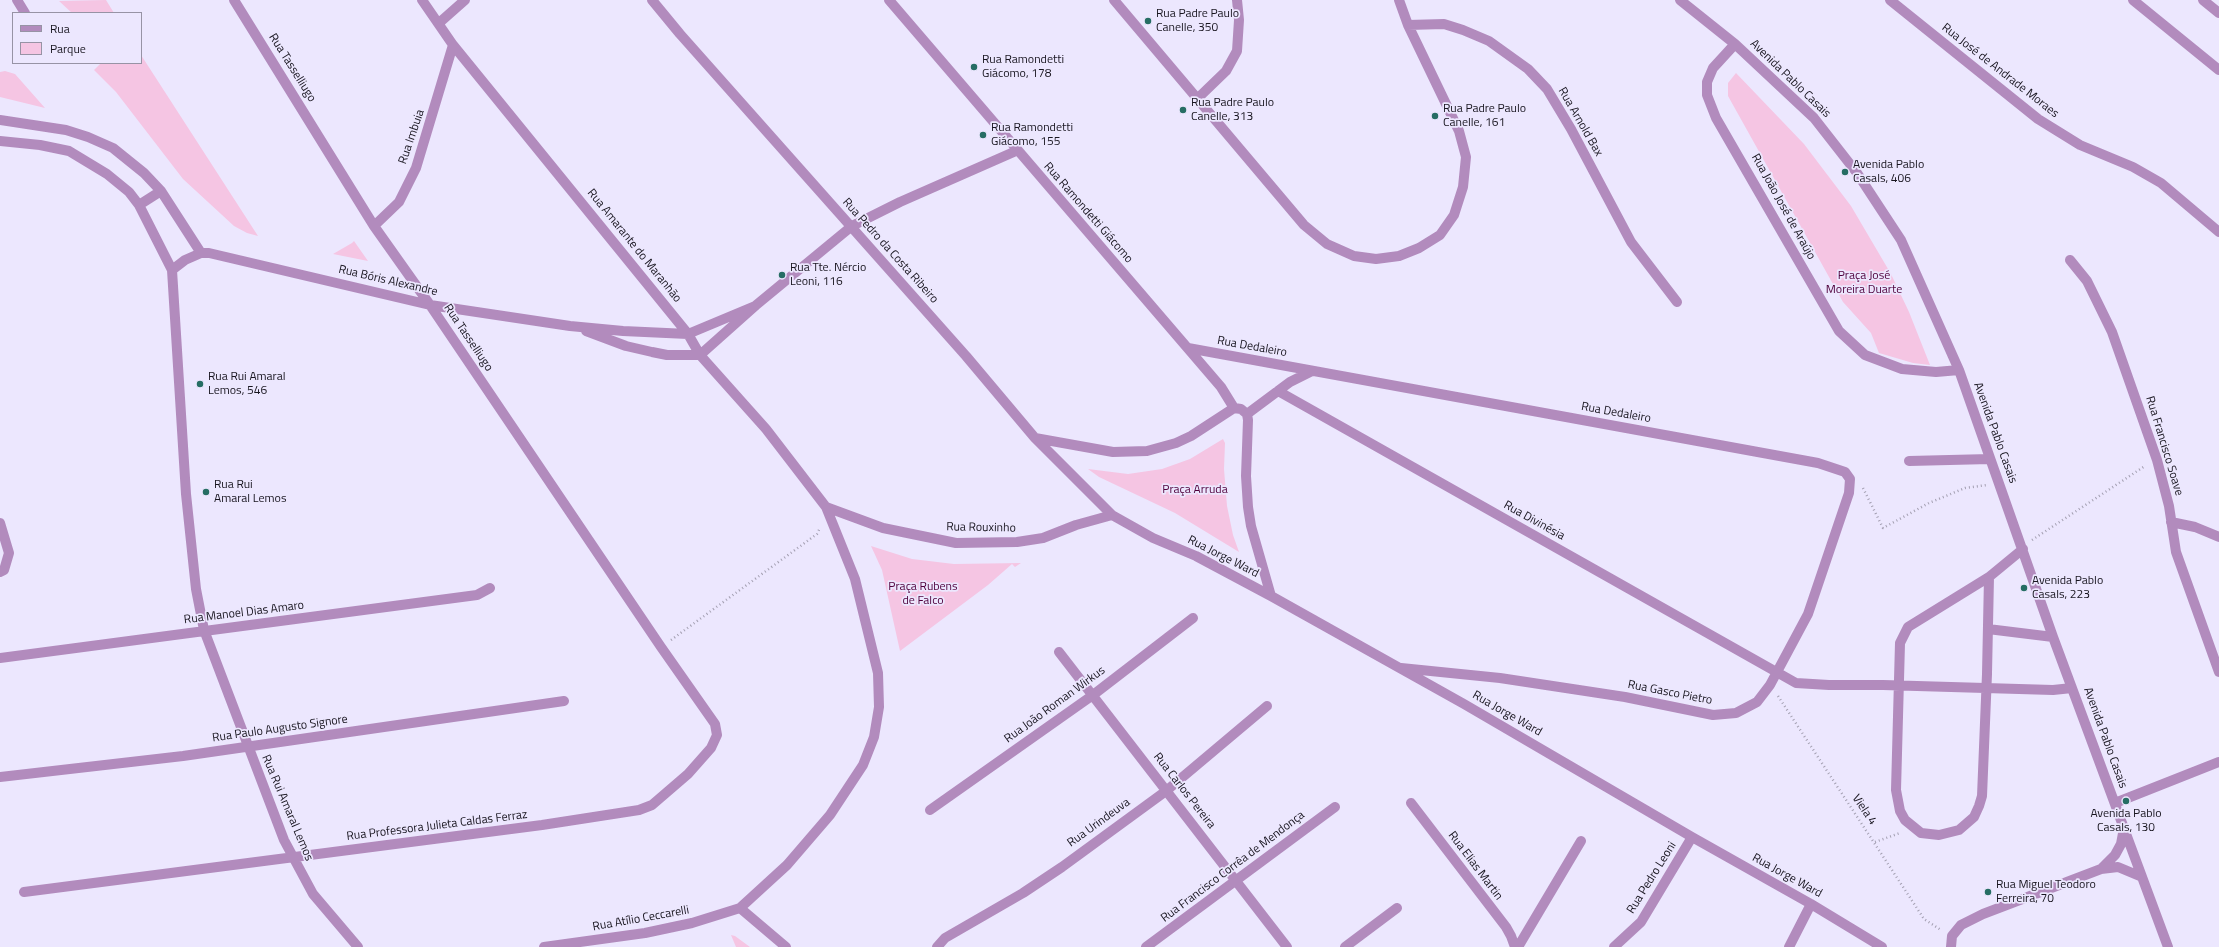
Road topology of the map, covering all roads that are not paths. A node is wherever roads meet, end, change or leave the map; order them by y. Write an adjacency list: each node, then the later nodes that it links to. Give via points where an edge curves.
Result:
1 (17, 0): 14 (street)
2 (234, 0): 27 (street, Rua Tasselliugo)
3 (422, 0): 16 (street, Rua Amarante do Maranhão)
4 (465, 0): 16 (street)
5 (652, 0): 28 (street, Rua Pedro da Costa Ribeiro)
6 (889, 0): 24 (street, Rua Ramondetti Giácomo)
7 (1114, 0): 21 (street)
8 (1237, 0): 21 (street, via 1237,51 1226,71)
9 (1399, 0): 17 (street)
10 (1680, 0): 18 (street, Avenida Pablo Casais)
11 (1890, 0): 29 (street, Rua José de Andrade Moraes, via 2047,126 2080,145 2133,167 2162,183)
12 (2133, 0): 20 (street)
13 (2203, 0): 15 (street)
14 (24, 12)
15 (2219, 13)
16 (439, 22): 19 (street, Rua Amarante do Maranhão)
17 (1408, 25): 21 (street, via 1459,131 1466,157 1463,187 1454,215 1440,234 1419,248 1400,256 1376,259 1354,256 1327,244 1304,226); 33 (street, Rua Arnold Bax, via 1444,24 1463,30 1488,40 1528,69 1547,89 1571,129 1631,242)
18 (1735, 44): 40 (street, Avenida Pablo Casais, via 1814,118 1857,173 1901,240); 40 (street, Rua João José de Araújo, via 1713,68 1707,82 1707,95 1716,118 1838,331 1865,355 1902,369 1936,372)
19 (453, 45): 27 (street, Rua Imbuia, via 416,168 399,202); 37 (street, Rua Amarante do Maranhão)
20 (2219, 70)
21 (1197, 99)
22 (0, 120): 25 (street, via 66,130 113,148 144,173)
23 (0, 141): 26 (street, via 69,151 107,174 129,192)
24 (1016, 151): 28 (street); 38 (street, Rua Ramondetti Giácomo)
25 (161, 191): 26 (street); 30 (street)
26 (139, 205): 32 (street)
27 (374, 226): 34 (street, Rua Tasselliugo)
28 (852, 226): 35 (street); 45 (street, Rua Pedro da Costa Ribeiro)
29 (2219, 232)
30 (201, 253): 32 (street, via 185,260); 34 (street, Rua Bóris Alexandre, via 222,255)
31 (2070, 260): 51 (street, Rua Francisco Soave, via 2088,282 2112,332 2157,460)
32 (172, 270): 61 (street, Rua Rui Amaral Lemos, via 186,494 196,589)
33 (1677, 302)
34 (430, 305): 36 (street, Rua Bóris Alexandre); 63 (street, Rua Tasselliugo)
35 (755, 306): 37 (street); 39 (street)
36 (570, 326): 37 (street, Rua Bóris Alexandre); 39 (street, Rua Bóris Alexandre, via 626,346 652,352 667,355)
37 (688, 334): 39 (street, Rua Amarante do Maranhão)
38 (1188, 348): 41 (street, Rua Dedaleiro); 43 (street, Rua Ramondetti Giácomo, via 1221,387)
39 (700, 355): 49 (street, Rua Amarante do Maranhão, via 766,429)
40 (1959, 370): 46 (street, Avenida Pablo Casais)
41 (1312, 371): 42 (street); 48 (street, Rua Dedaleiro, via 1818,463)
42 (1278, 391): 44 (street); 67 (street, Rua Divinésia)
43 (1234, 408): 44 (street, via 1241,409); 45 (street, via 1191,436 1147,451 1113,452)
44 (1247, 414): 58 (street, via 1248,507)
45 (1034, 438): 50 (street, Rua Pedro da Costa Ribeiro)
46 (1990, 459): 47 (street); 54 (street, Avenida Pablo Casais)
47 (1909, 461)
48 (1845, 472): 67 (street, Rua Gasco Pietro, via 1850,479 1849,493 1808,614)
49 (826, 508): 50 (street, Rua Rouxinho, via 883,528 956,543 1017,542 1043,538); 92 (street, Rua Amarante do Maranhão, via 855,579 872,644 878,680 874,737 862,765 830,815 787,865)
50 (1112, 515): 58 (street, Rua Jorge Ward)
51 (2171, 522): 53 (street, via 2195,527); 68 (street, Rua Francisco Soave, via 2176,552)
52 (0, 523): 55 (street, via 9,553 8,562)
53 (2219, 537)
54 (2023, 549): 56 (street); 62 (street, Avenida Pablo Casais)
55 (0, 572)
56 (1989, 578): 60 (street); 69 (street, via 1908,627 1900,643)
57 (490, 588): 61 (street, Rua Manoel Dias Amaro, via 477,595)
58 (1271, 596): 66 (street, Rua Jorge Ward)
59 (1193, 618): 72 (street, Rua João Roman Wirkus)
60 (1988, 629): 62 (street); 70 (street)
61 (204, 630): 65 (street, Rua Manoel Dias Amaro); 75 (street, Rua Rui Amaral Lemos)
62 (2053, 637): 71 (street, Avenida Pablo Casais)
63 (661, 647): 86 (street, Rua Professora Julieta Caldas Ferraz, via 715,724 717,736 711,748 688,774 652,805 619,814)
64 (1059, 652): 72 (street, Rua Carlos Pereira)
65 (0, 658)
66 (1396, 667): 67 (street, Rua Gasco Pietro, via 1625,697 1713,715 1736,713 1757,702); 84 (street, Rua Jorge Ward)
67 (1778, 672): 69 (street, Rua Divinésia, via 1796,683)
68 (2219, 672)
69 (1898, 685): 70 (street, Rua Divinésia); 70 (street, via 1896,790 1900,810 1914,829 1921,834 1930,835 1949,834 1966,826 1974,817 1982,796)
70 (1987, 687): 71 (street, Rua Divinésia, via 2054,690)
71 (2072, 688): 80 (street, Avenida Pablo Casais)
72 (1093, 695): 78 (street, Rua Carlos Pereira); 82 (street, Rua João Roman Wirkus)
73 (564, 701): 75 (street, Rua Paulo Augusto Signore)
74 (1267, 706): 78 (street, Rua Urindeuva)
75 (248, 746): 77 (street, Rua Paulo Augusto Signore); 86 (street, Rua Rui Amaral Lemos)
76 (2219, 762): 80 (street)
77 (0, 777)
78 (1166, 790): 89 (street, Rua Carlos Pereira); 97 (street, Rua Urindeuva, via 1023,894 946,938)
79 (1411, 803): 101 (street, Rua Elias Martin, via 1506,927)
80 (2115, 803): 83 (street, Avenida Pablo Casais)
81 (1335, 807): 89 (street, Rua Francisco Corrêa de Mendonça)
82 (930, 810)
83 (2124, 827): 87 (street, via 2121,844 2115,855); 88 (street, Avenida Pablo Casais)
84 (1692, 837): 91 (street, Rua Jorge Ward); 102 (street, Rua Pedro Leoni, via 1641,922)
85 (1582, 841): 101 (street)
86 (293, 858): 90 (street, Rua Professora Julieta Caldas Ferraz); 94 (street, Rua Rui Amaral Lemos, via 313,894)
87 (2101, 869): 88 (street, via 2118,867); 105 (street, via 1961,924 1952,936)
88 (2142, 877): 106 (street, Avenida Pablo Casais)
89 (1237, 880): 98 (street, Rua Francisco Corrêa de Mendonça); 99 (street, Rua Carlos Pereira)
90 (24, 892)
91 (1811, 904): 103 (street); 104 (street, Rua Jorge Ward)
92 (740, 908): 95 (street, Rua Atílio Ceccarelli, via 692,923 645,933); 96 (street)
93 (1397, 908): 100 (street)
94 (358, 947)
95 (544, 947)
96 (786, 947)
97 (937, 947)
98 (1146, 947)
99 (1287, 947)
100 (1345, 947)
101 (1516, 947)
102 (1614, 947)
103 (1788, 947)
104 (1882, 947)
105 (1952, 947)
106 (2168, 947)

